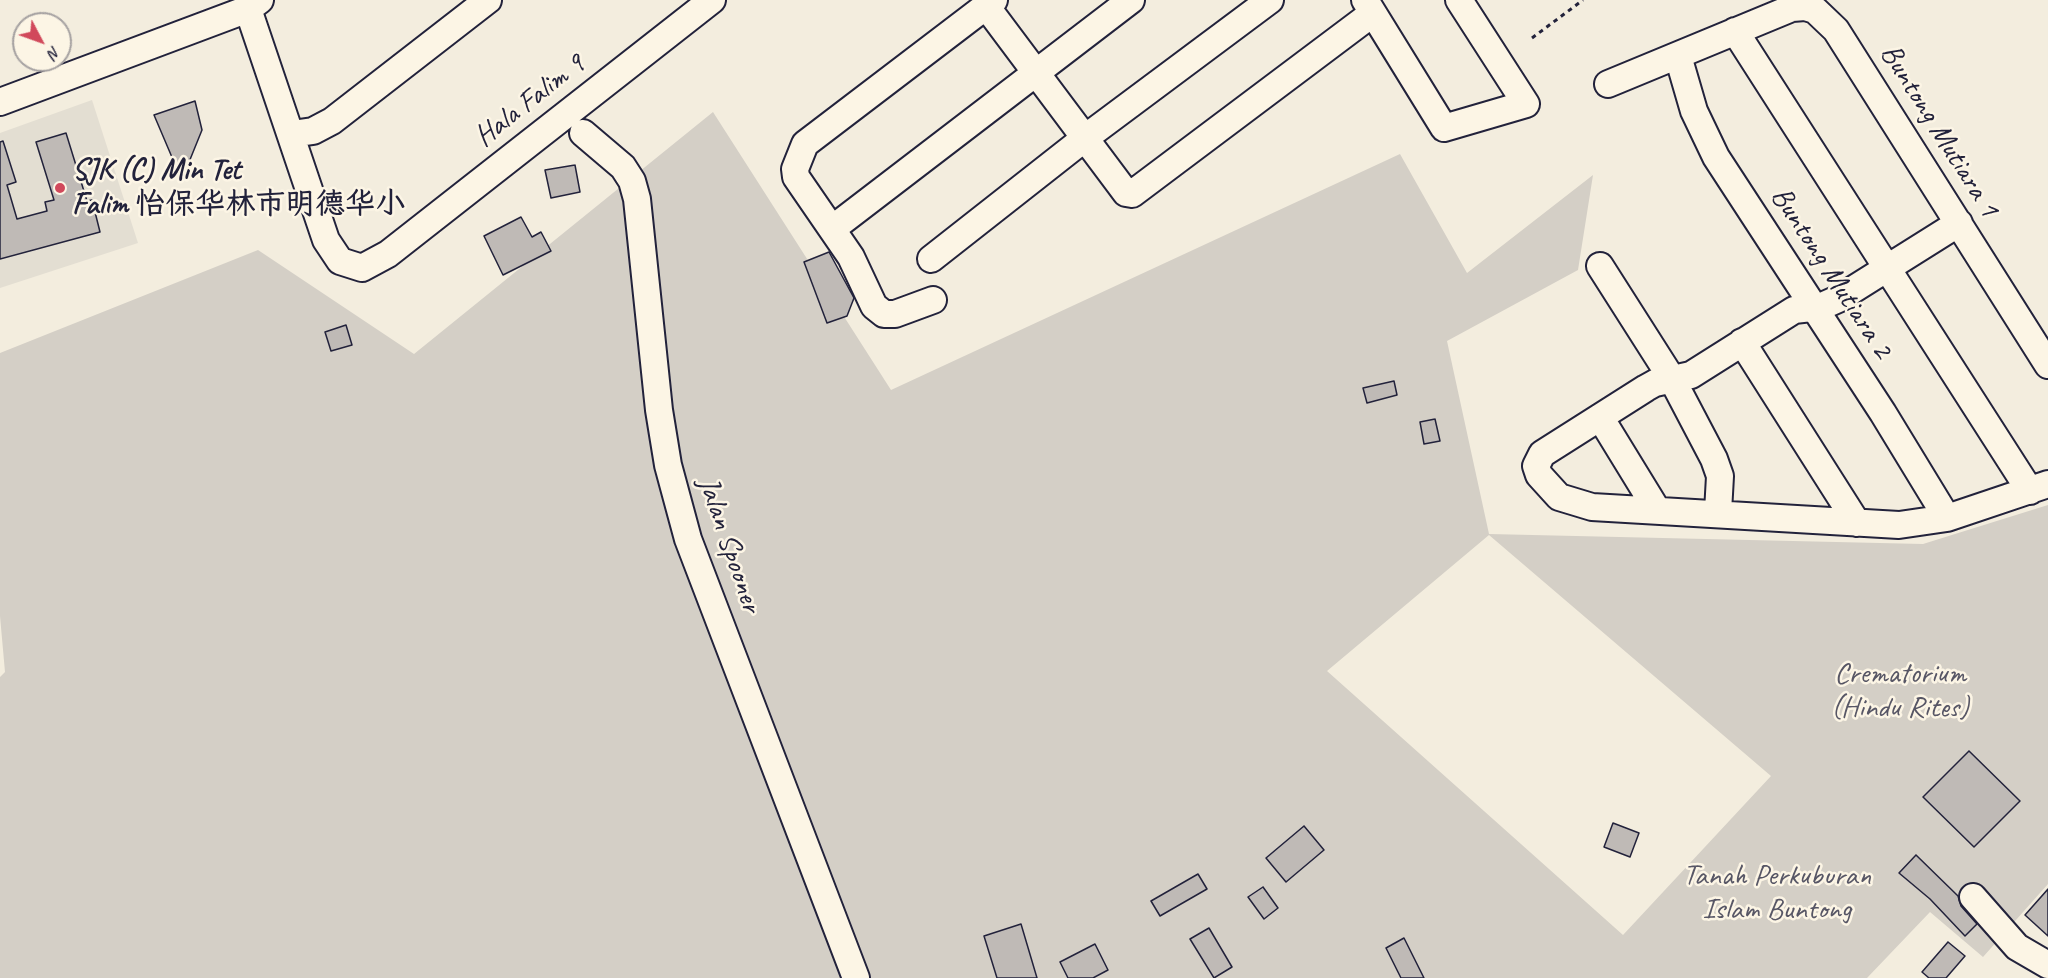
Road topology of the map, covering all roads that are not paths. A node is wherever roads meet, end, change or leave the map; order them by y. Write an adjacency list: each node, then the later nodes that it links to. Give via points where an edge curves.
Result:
1 (488, 0): 15 (street, via 332,121 313,131)
2 (712, 0): 15 (street, Hala Falim 9, via 388,254 362,268 340,261 326,240)
3 (1131, 0): 11 (street)
4 (1270, 0): 16 (street)
5 (1460, 0): 8 (street, via 1526,104 1444,128)
6 (990, 3): 11 (street); 18 (street, via 805,144 795,169 796,177)
7 (254, 5): 13 (street); 15 (street, Hala Falim 9)
8 (1369, 7): 16 (street, via 1132,194 1126,193)
9 (1735, 31): 10 (street, Buntong Mutiara 1); 17 (street, Buntong Mutiara 1, via 1792,8 1805,7 1825,18); 21 (street)
10 (1678, 56): 12 (street, Buntong Mutiara 1); 23 (street, Buntong Mutiara 2, via 1694,111 1716,158)
11 (1036, 73): 16 (street); 18 (street)
12 (1608, 84)
13 (0, 102)
14 (583, 133): 35 (street, Jalan Spooner, via 623,167 632,181 660,418 688,539)
15 (292, 134)
16 (1085, 138): 19 (street)
17 (1959, 223): 21 (street); 25 (street, Buntong Mutiara 1)
18 (832, 229): 22 (street, via 851,257 874,306 884,314 895,314)
19 (931, 259)
20 (1600, 266): 26 (street)
21 (1887, 268): 23 (street, via 1838,299); 28 (street)
22 (933, 300)
23 (1812, 307): 24 (street, via 1794,310); 31 (street, Buntong Mutiara 2, via 1883,412)
24 (1742, 342): 26 (street, via 1691,375); 32 (street)
25 (2048, 365)
26 (1672, 379): 27 (street, via 1655,383); 30 (street, via 1720,476)
27 (1600, 417): 29 (street); 29 (street, via 1542,454 1536,466 1539,475 1559,496 1573,503)
28 (2039, 488): 31 (street)
29 (1657, 510): 30 (street)
30 (1718, 512): 32 (street)
31 (1947, 518): 32 (street, via 1899,525)
32 (1857, 523)
33 (1973, 897): 34 (street, via 2017,947)
34 (2048, 965)
35 (856, 978)

